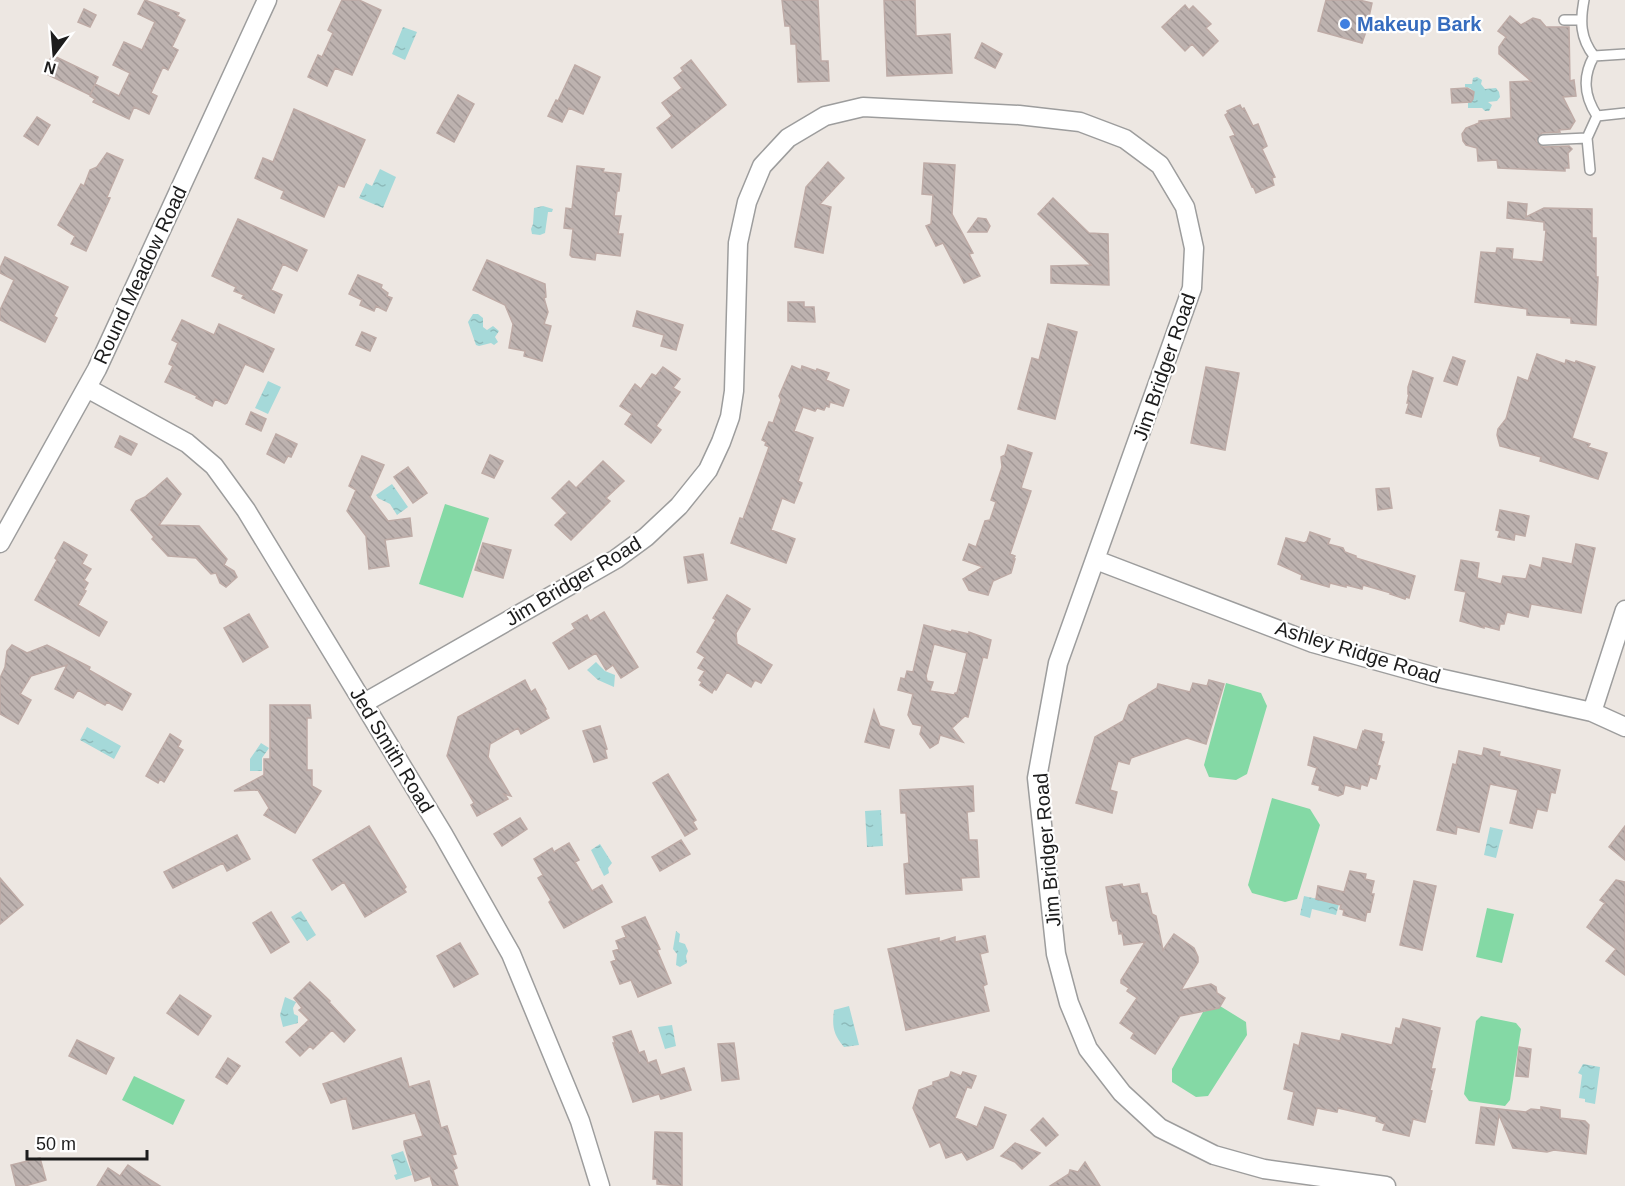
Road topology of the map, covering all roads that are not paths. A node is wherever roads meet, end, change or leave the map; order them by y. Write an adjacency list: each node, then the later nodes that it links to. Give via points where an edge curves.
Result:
1 (267, 0): 12 (street, Round Meadow Road)
2 (1584, 0): 4 (lane)
3 (1564, 20): 4 (lane)
4 (1580, 20): 6 (lane)
5 (1625, 54): 6 (lane)
6 (1593, 56): 8 (lane, via 1586,86 1588,101)
7 (1625, 113): 8 (lane)
8 (1597, 116): 9 (lane)
9 (1587, 138): 10 (lane); 11 (lane)
10 (1543, 140)
11 (1590, 170)
12 (87, 388): 13 (street, Round Meadow Road); 16 (street, Jed Smith Road, via 187,443 214,466 246,510)
13 (0, 543)
14 (1096, 560): 16 (street, Jim Bridger Road, via 1192,288 1194,248 1185,207 1160,165 1125,139 1080,122 863,107 825,116 788,138 762,166 747,202 738,243 736,366 730,417 708,470 679,506 616,559); 17 (street, Ashley Ridge Road, via 1313,643 1438,678); 20 (street, Jim Bridger Road, via 1058,663 1037,778 1056,954 1088,1049 1122,1093 1160,1128 1214,1155 1264,1169)
15 (1625, 610): 17 (street)
16 (364, 703): 19 (street, Jed Smith Road, via 511,954 580,1122)
17 (1592, 712): 18 (street, Ashley Ridge Road)
18 (1625, 727)
19 (600, 1186)
20 (1386, 1186)

